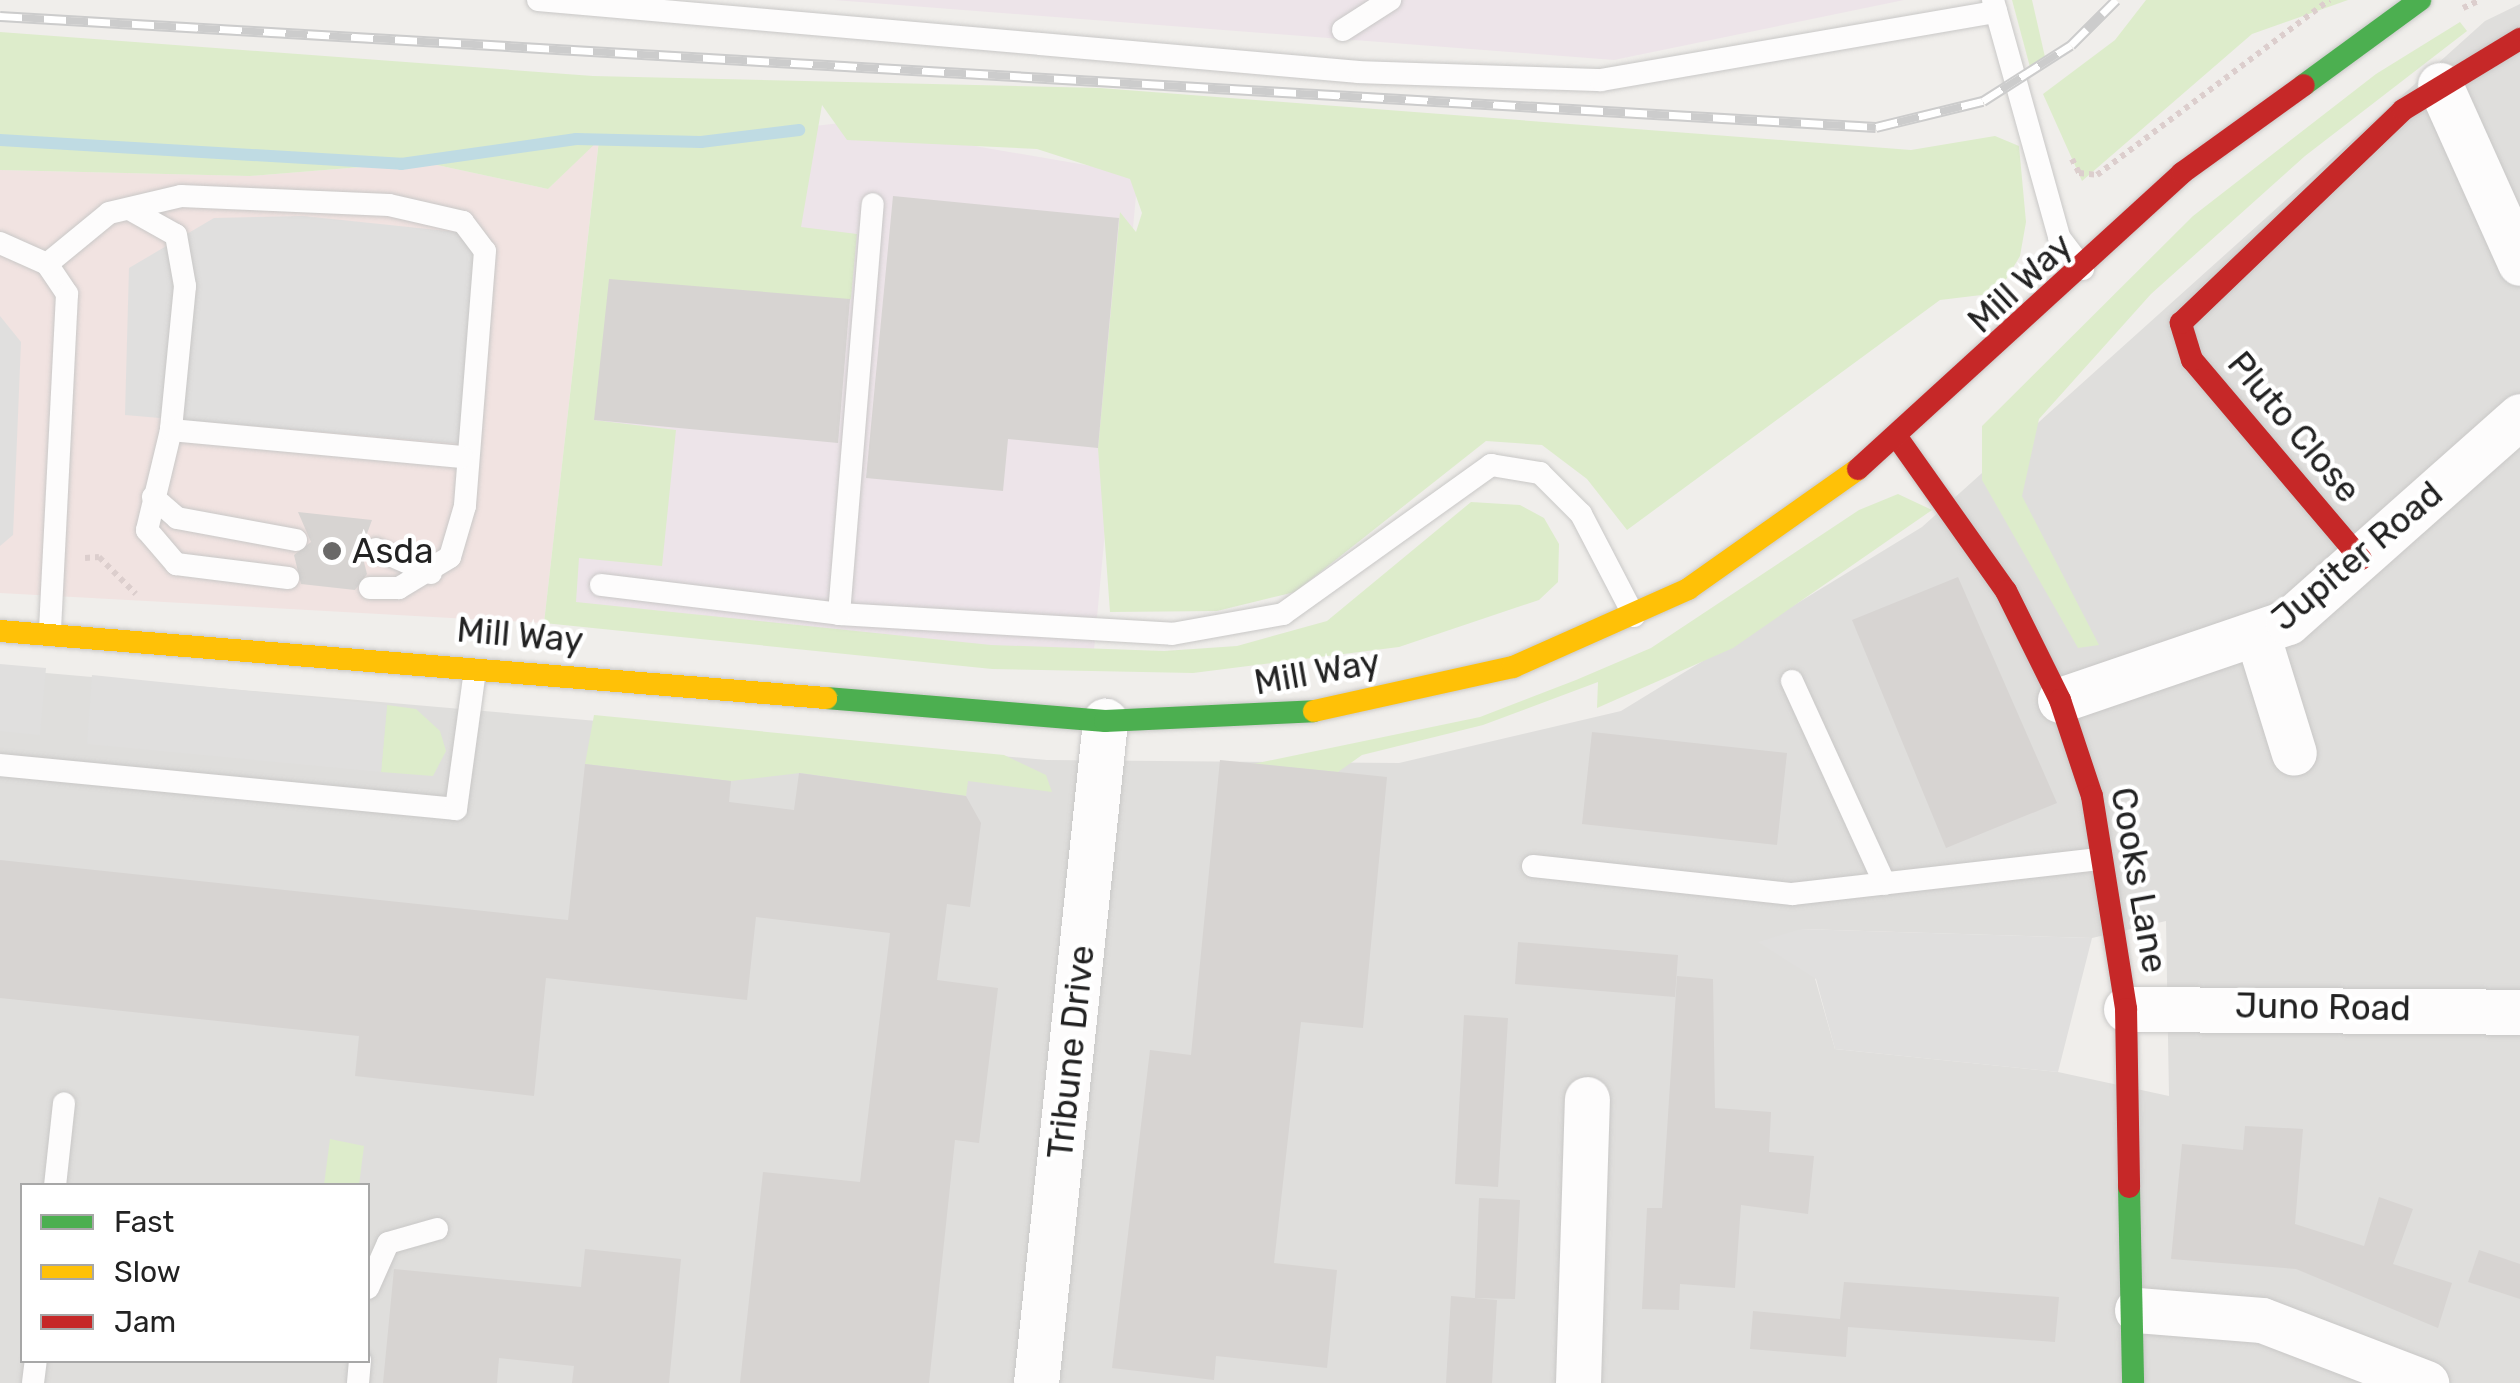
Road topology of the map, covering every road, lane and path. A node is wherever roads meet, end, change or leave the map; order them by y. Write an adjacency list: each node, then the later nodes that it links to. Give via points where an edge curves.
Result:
1 (538, 0): 6 (lane, via 1359,72 1601,80)
2 (1390, 0): 8 (lane)
3 (2330, 0): 11 (path, via 2097,175 2080,173 2066,147)
4 (2420, 0): 17 (street, Mill Way, via 2182,173)
5 (2480, 0): 7 (path)
6 (1994, 6): 11 (lane)
7 (2449, 16)
8 (1343, 30)
9 (2520, 39): 10 (street)
10 (2440, 85): 15 (street); 26 (street, Pluto Close, via 2193,305 2180,336)
11 (2040, 160): 17 (lane, via 2059,237)
12 (874, 204): 32 (lane)
13 (131, 210): 16 (lane, via 79,230); 19 (lane, via 176,235 185,286); 21 (lane, via 181,196 289,198 463,222 484,252)
14 (0, 243): 16 (lane)
15 (2520, 263)
16 (47, 264): 25 (lane, via 67,294)
17 (2085, 272): 20 (street, Mill Way)
18 (2520, 416): 26 (street, Jupiter Road)
19 (170, 430): 21 (lane); 22 (lane)
20 (1898, 440): 33 (street, Mill Way, via 1753,547); 39 (street, Cooks Lane, via 1982,549)
21 (462, 457): 27 (lane, via 464,506 450,557)
22 (153, 497): 23 (lane, via 177,518); 28 (lane, via 147,530 176,564)
23 (296, 540)
24 (376, 549): 27 (lane)
25 (54, 558): 31 (path, via 99,557 115,581); 35 (lane)
26 (2361, 559): 36 (street, Jupiter Road)
27 (430, 573): 30 (lane, via 399,588)
28 (288, 578)
29 (601, 585): 32 (lane)
30 (370, 588)
31 (158, 600)
32 (839, 614): 33 (lane, via 1172,634 1282,614 1490,465 1540,472 1581,514)
33 (1634, 616): 40 (street, Mill Way, via 1513,667 1344,710)
34 (0, 630): 35 (street, Mill Way)
35 (50, 635): 37 (street, Mill Way)
36 (2258, 637): 39 (street, Jupiter Road); 41 (street)
37 (475, 666): 40 (street, Mill Way); 42 (lane, via 456,809)
38 (1792, 681): 45 (lane)
39 (2060, 700): 43 (street, Cooks Lane)
40 (1105, 721): 54 (street, Tribune Drive)
41 (2294, 753)
42 (0, 765)
43 (2105, 859): 45 (lane); 46 (street, Cooks Lane)
44 (1533, 866): 45 (lane, via 1792,894)
45 (1885, 884)
46 (2126, 1009): 47 (street, Juno Road); 53 (street, Cooks Lane)
47 (2520, 1012)
48 (1588, 1099): 55 (street)
49 (64, 1103): 50 (lane)
50 (55, 1183)
51 (438, 1229): 52 (lane, via 388,1244)
52 (370, 1284)
53 (2137, 1310): 56 (street, Cooks Lane); 57 (street, via 2262,1320)
54 (1036, 1383)
55 (1578, 1383)
56 (2133, 1383)
57 (2426, 1383)

